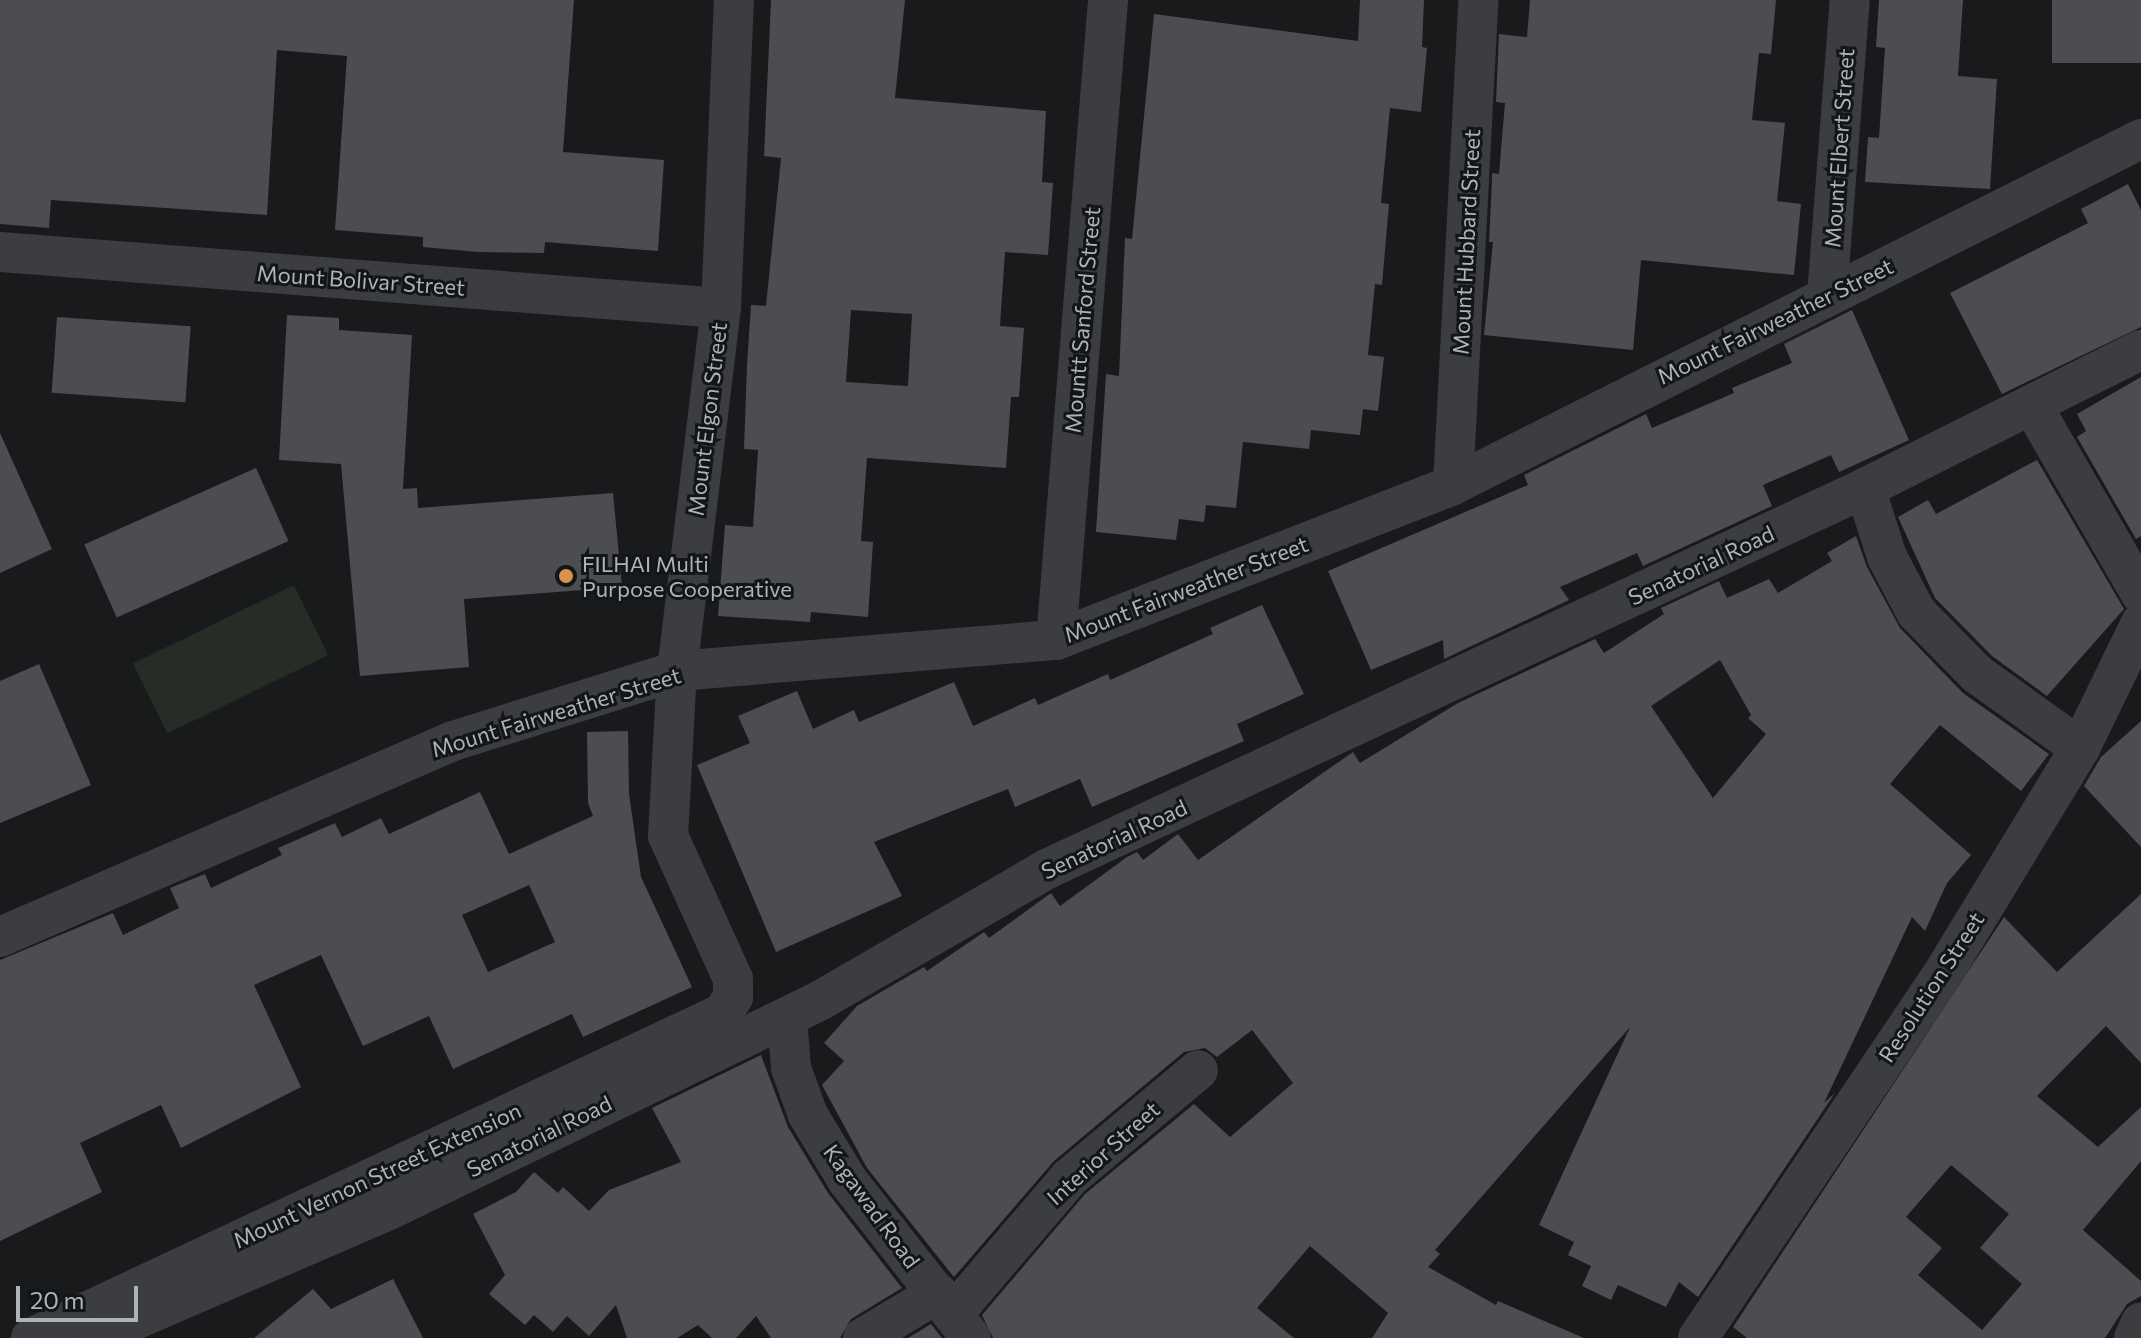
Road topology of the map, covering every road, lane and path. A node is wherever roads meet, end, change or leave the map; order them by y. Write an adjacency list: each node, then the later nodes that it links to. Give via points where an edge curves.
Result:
1 (734, 0): 8 (street, Mount Elgon Street)
2 (1108, 0): 15 (street, Mountt Sanford Street)
3 (1478, 0): 11 (street, Mount Hubbard Street)
4 (1850, 0): 7 (street, Mount Elbert Street)
5 (2141, 139): 7 (street, Mount Fairweather Street)
6 (0, 252): 8 (street, Mount Bolivar Street)
7 (1827, 296): 11 (street, Mount Fairweather Street)
8 (721, 308): 16 (street, Mount Elgon Street)
9 (2141, 350): 10 (street, Senatorial Road)
10 (2033, 407): 12 (street, Senatorial Road); 13 (street)
11 (1453, 485): 15 (street, Mount Fairweather Street)
12 (1865, 488): 17 (street, via 1887,557 1916,612 1977,674); 20 (street, Senatorial Road, via 1049,868)
13 (2141, 594)
14 (2141, 623): 17 (street, Resolution Street)
15 (1056, 640): 16 (street, Mount Fairweather Street)
16 (677, 671): 18 (street, Mount Fairweather Street, via 453,741); 19 (street, Mount Elgon Street, via 668,836 733,979 733,997)
17 (2080, 748): 27 (street, Resolution Street, via 1947,967)
18 (0, 937)
19 (723, 1013): 24 (street, Mount Vernon Street Extension)
20 (787, 1017): 22 (street, Kagawad Road, via 791,1068 808,1115 848,1181); 25 (street, Senatorial Road, via 389,1210)
21 (1198, 1070): 22 (street, Interior Street, via 1069,1178)
22 (954, 1315): 26 (street, Interior Street)
23 (2141, 1322): 28 (street)
24 (31, 1338)
25 (93, 1338)
26 (863, 1338)
27 (1698, 1338)
28 (2134, 1338)

